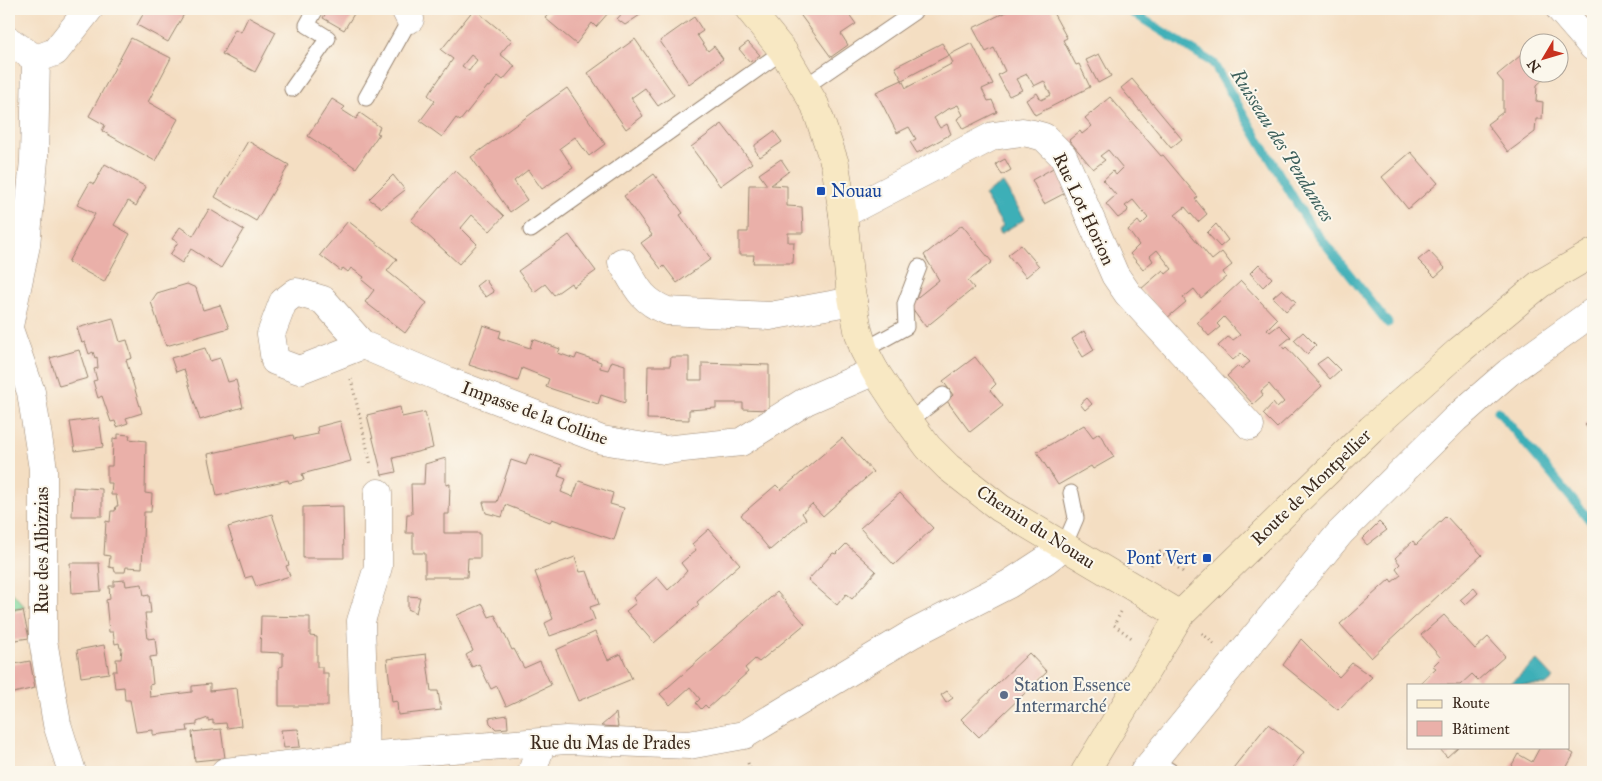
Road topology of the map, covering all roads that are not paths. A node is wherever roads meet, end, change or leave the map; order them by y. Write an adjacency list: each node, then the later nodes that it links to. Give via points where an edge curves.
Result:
1 (89, 9): 10 (street, via 55,52)
2 (316, 9): 12 (lane, via 307,25 328,38)
3 (750, 9): 9 (street, Chemin du Nouau)
4 (912, 9): 11 (lane, via 914,12)
5 (1560, 9): 8 (street)
6 (408, 14): 13 (lane)
7 (9, 41): 10 (street)
8 (1593, 47)
9 (783, 51): 11 (street, Chemin du Nouau); 15 (lane)
10 (36, 59): 21 (street, Rue des Albizzias, via 34,160 27,236)
11 (806, 86): 14 (street, Chemin du Nouau, via 835,164)
12 (292, 89)
13 (366, 98)
14 (843, 214): 19 (street, Chemin du Nouau); 26 (street, Rue Lot Horion, via 993,136 1022,132 1044,137 1063,156 1115,275 1128,294)
15 (530, 230)
16 (1593, 253): 30 (street, Route de Montpellier, via 1540,284 1445,363 1371,428)
17 (622, 262): 19 (street, via 641,296 667,311 770,316)
18 (919, 267): 23 (lane, via 904,304 906,327)
19 (853, 301): 23 (street, Chemin du Nouau)
20 (1593, 312): 33 (street, via 1509,372 1455,418 1340,533)
21 (9, 327): 35 (street, Rue des Albizzias, via 31,392 43,469 43,640 57,724)
22 (352, 350): 23 (street, Impasse de la Colline, via 448,381 602,440 664,450 741,442)
23 (869, 360): 25 (street, Chemin du Nouau)
24 (943, 395): 25 (lane)
25 (909, 421): 29 (street, Chemin du Nouau, via 948,467 1000,508)
26 (1250, 426)
27 (378, 493): 32 (street, via 378,567 361,621)
28 (1071, 493): 29 (lane, via 1076,518)
29 (1064, 546): 30 (street, Chemin du Nouau); 31 (street, Rue du Mas de Prades, via 1009,584 912,634 744,735 689,744)
30 (1180, 615): 38 (street, Route de Montpellier)
31 (542, 742): 32 (street, Rue du Mas de Prades); 37 (street)
32 (365, 756): 34 (street, Rue du Mas de Prades)
33 (1156, 768)
34 (262, 770): 36 (street, Rue du Mas de Prades)
35 (72, 772)
36 (225, 772)
37 (532, 772)
38 (1085, 772)

